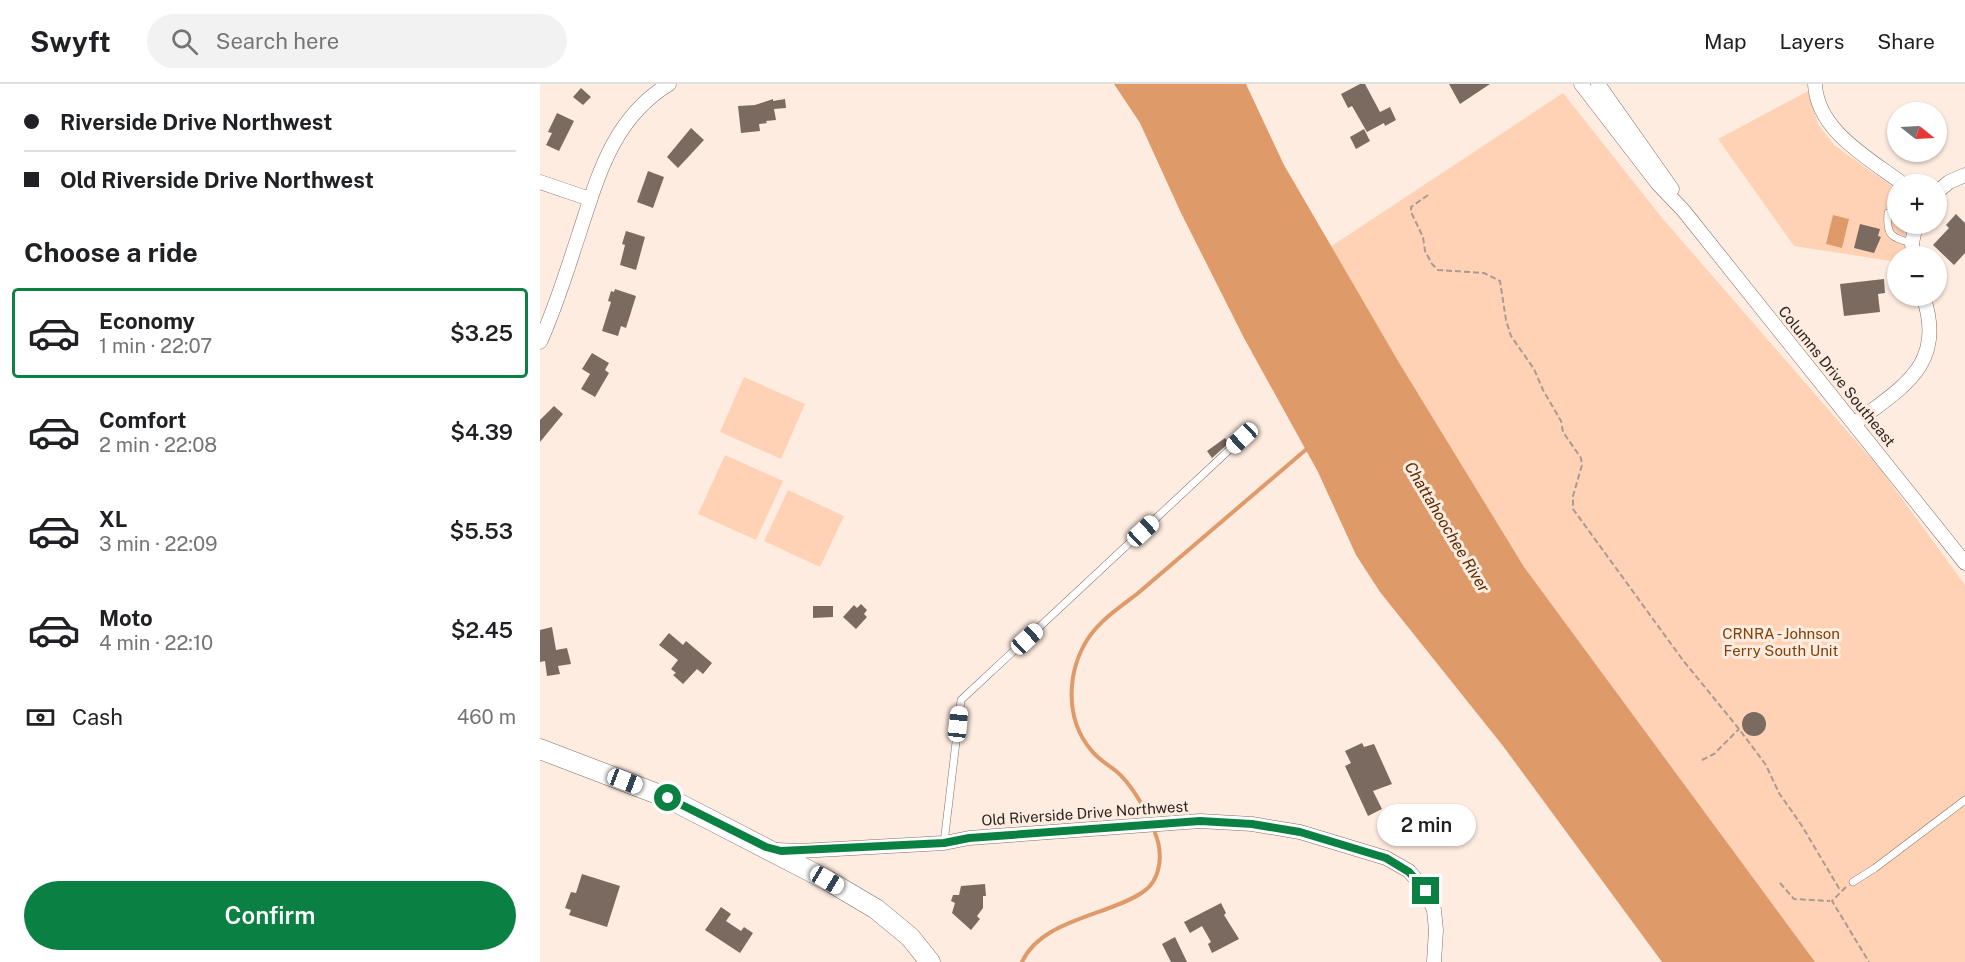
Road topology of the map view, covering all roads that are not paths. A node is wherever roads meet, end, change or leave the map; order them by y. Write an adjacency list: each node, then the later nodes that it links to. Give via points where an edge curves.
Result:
1 (669, 84): 9 (street, via 636,111 617,135)
2 (1581, 84): 10 (street, Columns Drive Southeast, via 1658,184)
3 (1598, 84): 10 (street, Columns Drive Southeast, via 1666,178)
4 (1815, 84): 5 (street, via 1820,108 1829,123)
5 (1891, 174)
6 (1965, 175): 8 (street)
7 (540, 182): 9 (street)
8 (1947, 184)
9 (591, 199): 14 (street, via 555,309)
10 (1683, 210): 15 (street, Columns Drive Southeast)
11 (1890, 234): 12 (lane)
12 (1906, 246)
13 (1926, 306): 15 (street, via 1931,332 1924,360 1905,385)
14 (540, 342)
15 (1854, 424): 17 (street, Columns Drive Southeast)
16 (1242, 438): 20 (lane, via 961,700)
17 (1965, 563)
18 (540, 749): 21 (street, via 668,798)
19 (1965, 801): 22 (lane)
20 (944, 843): 21 (street, Old Riverside Drive Northwest, via 800,851); 24 (street, Old Riverside Drive Northwest, via 1200,821 1300,832 1386,858 1409,872 1426,891 1434,910)
21 (766, 847): 23 (street, via 876,909 910,937)
22 (1853, 882)
23 (930, 962)
24 (1434, 962)

